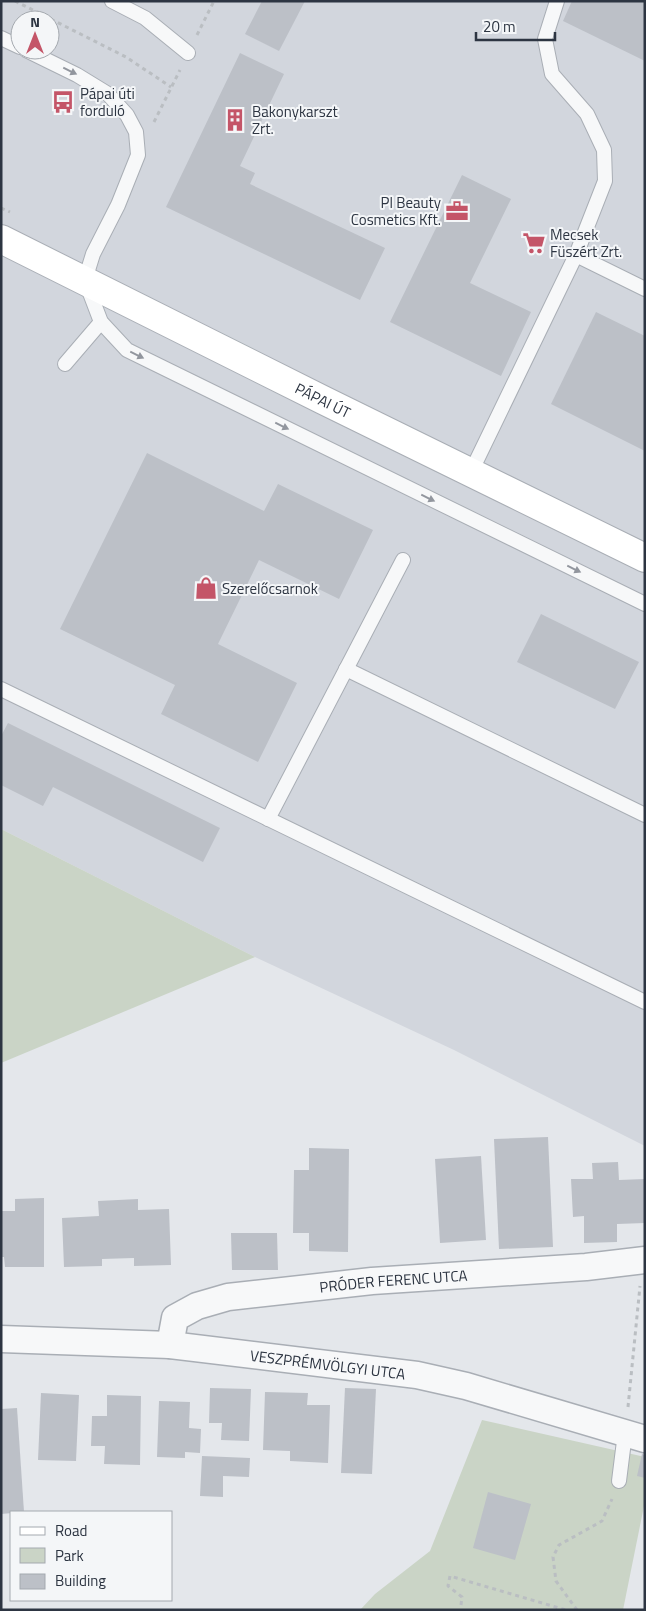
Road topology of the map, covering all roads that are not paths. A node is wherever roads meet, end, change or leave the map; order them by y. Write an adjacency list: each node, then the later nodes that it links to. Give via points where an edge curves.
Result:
1 (112, 1): 3 (lane, via 145,18)
2 (557, 1): 6 (lane, via 544,39 552,74 587,114 604,150 605,181)
3 (188, 54)
4 (46, 60): 7 (lane, one-way to 7, via 108,94 127,115 136,132 138,155)
5 (1, 239): 7 (main road, PÁPAI ÚT)
6 (576, 255): 8 (lane); 11 (lane)
7 (85, 280): 9 (lane); 11 (main road, PÁPAI ÚT)
8 (645, 289)
9 (101, 322): 10 (lane); 14 (lane, one-way to 14, via 127,350)
10 (65, 364)
11 (471, 472): 12 (main road, PÁPAI ÚT)
12 (645, 558)
13 (403, 560): 15 (lane)
14 (645, 604)
15 (346, 669): 17 (lane); 18 (lane)
16 (1, 689): 18 (lane)
17 (645, 815)
18 (268, 819): 19 (lane)
19 (645, 1002)
20 (644, 1260): 22 (street, PRÓDER FERENC UTCA, via 586,1267 372,1281 228,1297 197,1306 175,1318)
21 (1, 1339): 22 (street, VESZPRÉMVÖLGYI UTCA)
22 (170, 1345): 23 (street, VESZPRÉMVÖLGYI UTCA, via 417,1375 466,1386)
23 (635, 1436): 24 (lane)
24 (619, 1481)

